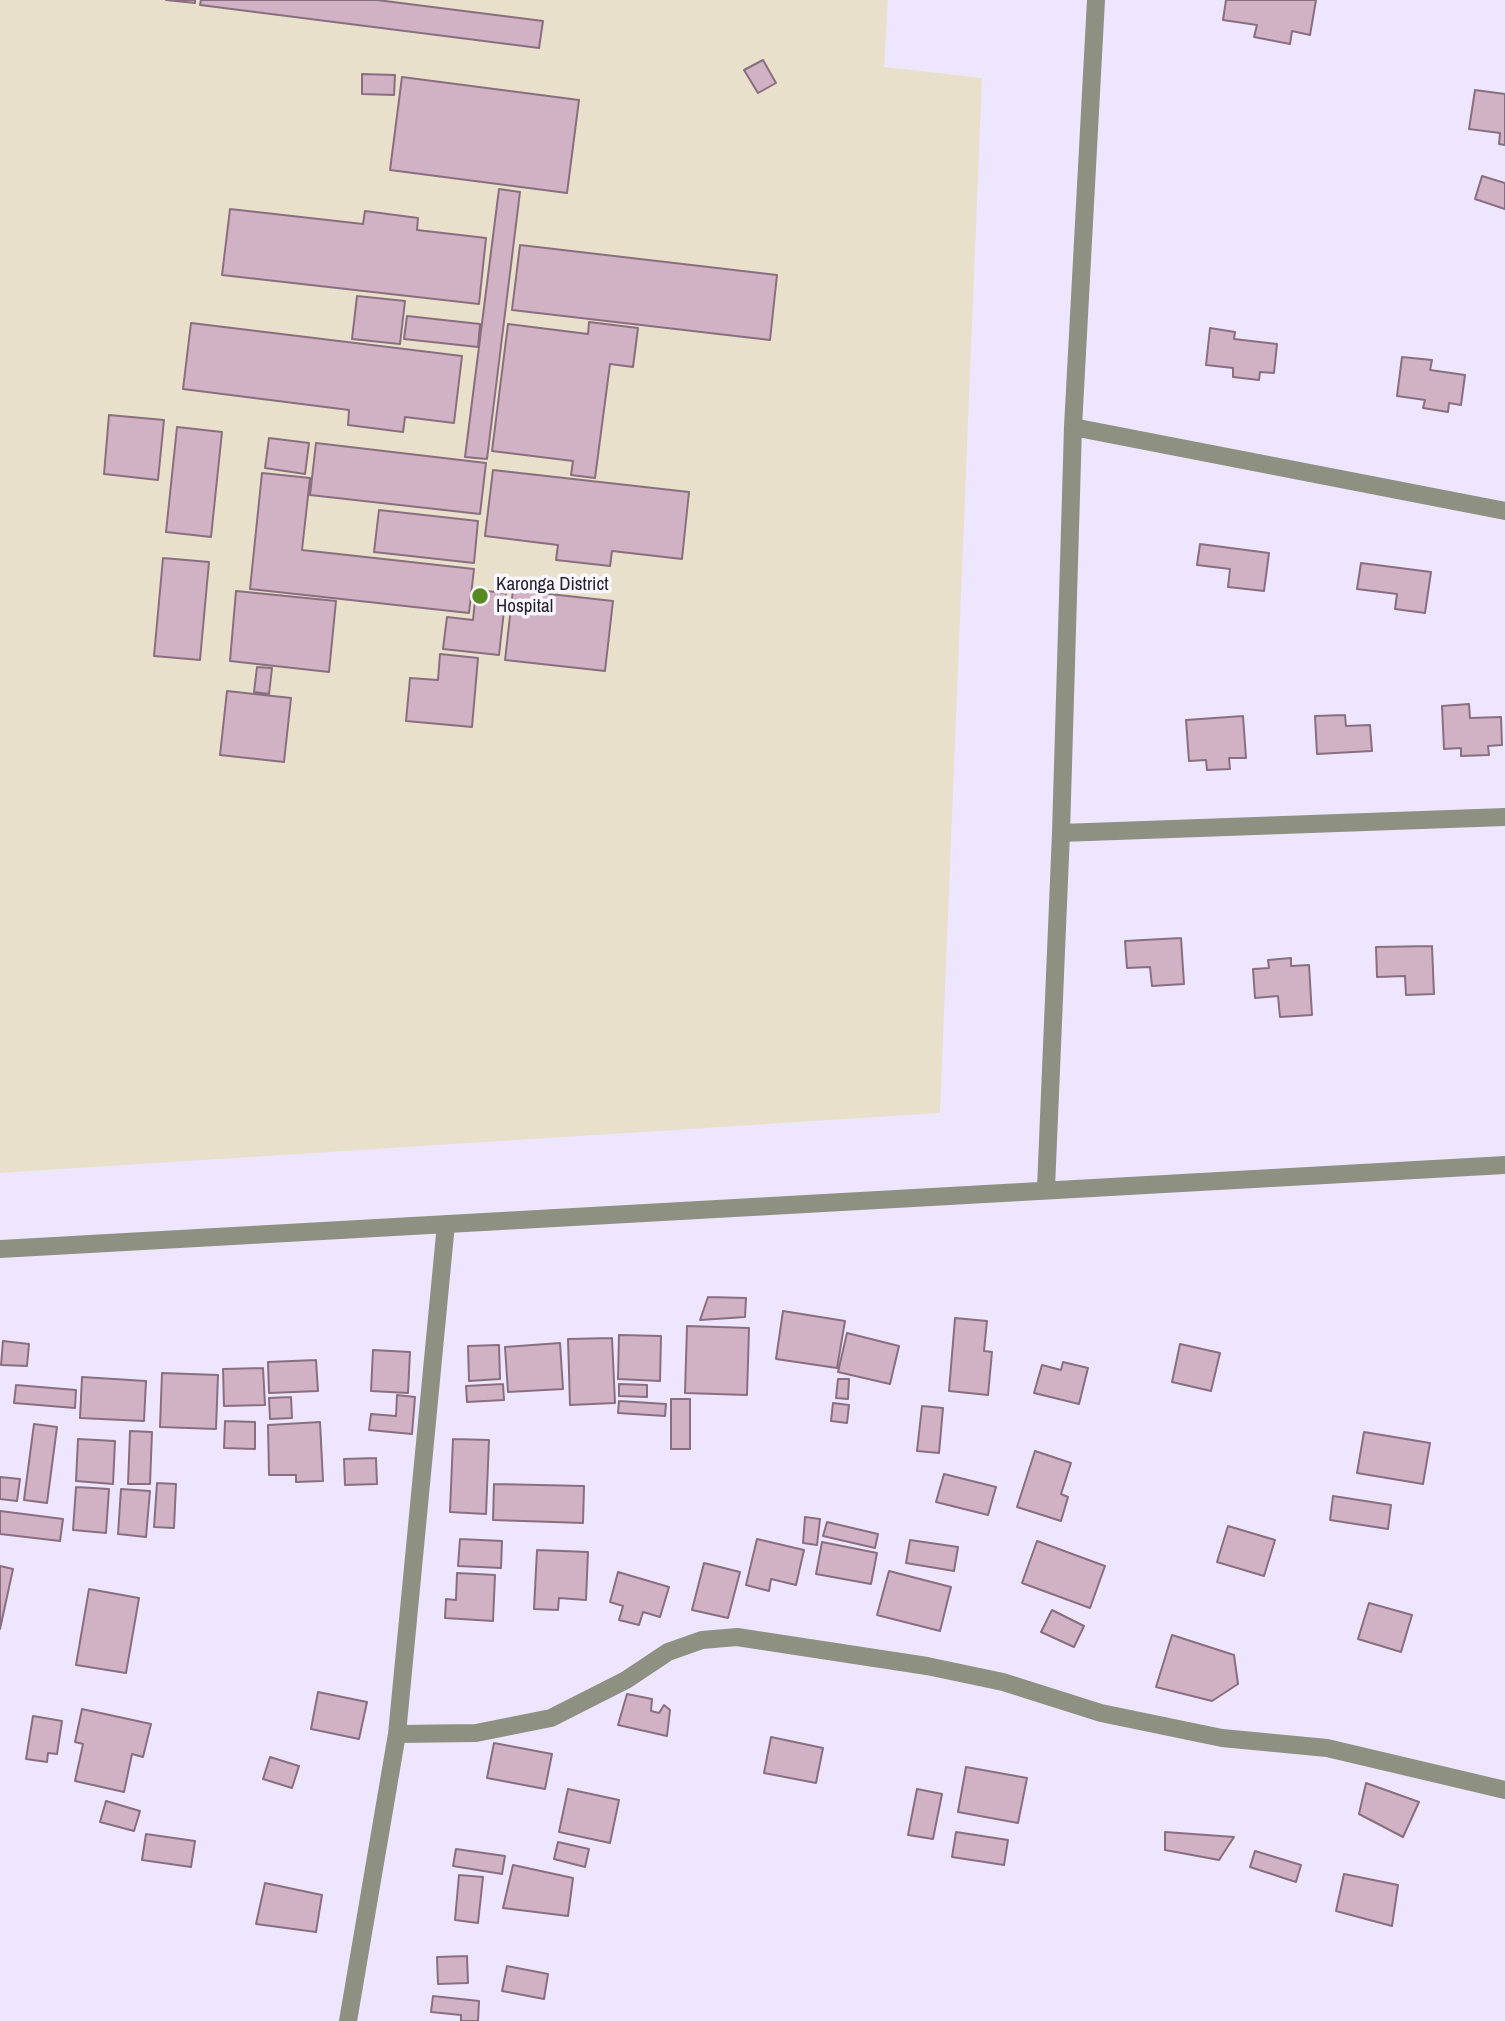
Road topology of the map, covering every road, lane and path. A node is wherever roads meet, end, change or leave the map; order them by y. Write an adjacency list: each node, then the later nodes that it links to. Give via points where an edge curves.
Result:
1 (1096, 0): 2 (street)
2 (1073, 427): 3 (street); 5 (street)
3 (1505, 511)
4 (1505, 817): 5 (street)
5 (1061, 833): 7 (street)
6 (1505, 1165): 7 (street)
7 (1046, 1188): 8 (street)
8 (446, 1224): 9 (street); 10 (street)
9 (0, 1249)
10 (397, 1734): 11 (street, via 476,1733 551,1718 668,1652 702,1640 737,1637 927,1666 1003,1682 1101,1713 1222,1738 1327,1748); 12 (street)
11 (1505, 1790)
12 (348, 2021)

